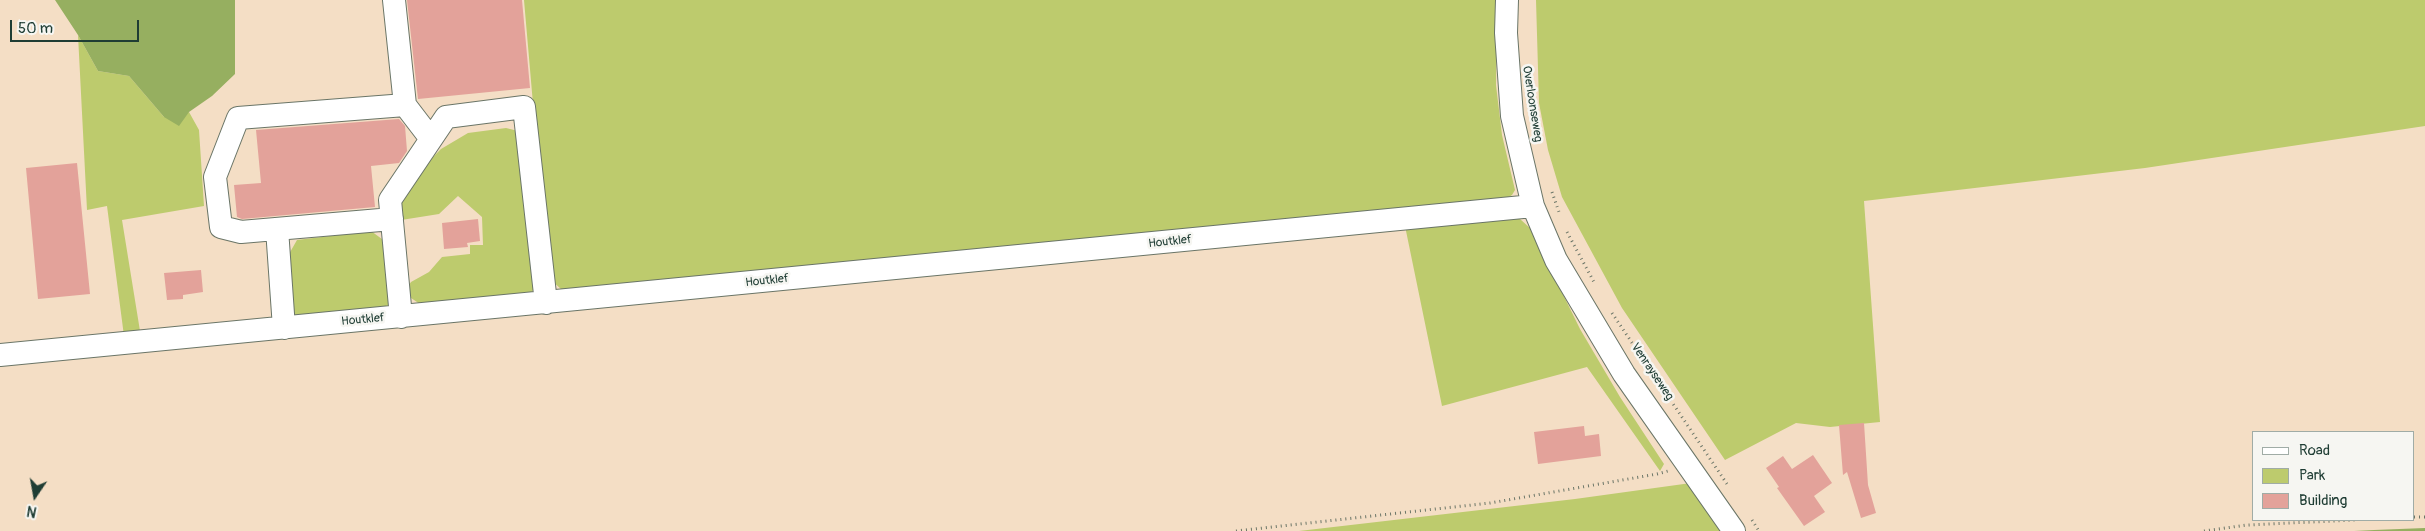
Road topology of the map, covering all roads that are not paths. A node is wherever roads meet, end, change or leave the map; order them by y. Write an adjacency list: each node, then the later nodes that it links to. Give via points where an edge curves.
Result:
1 (394, 0): 3 (street)
2 (1507, 0): 5 (street, Overloonseweg, via 1512,116)
3 (405, 105): 4 (street); 7 (street, via 238,118 215,177 221,227 241,232)
4 (431, 139): 6 (street, via 390,200); 8 (street, via 446,117 524,107)
5 (1533, 206): 8 (street, Houtklef); 12 (street, Venrayseweg, via 1556,260 1624,374 1688,464)
6 (392, 219): 7 (street); 9 (street)
7 (277, 229): 10 (street)
8 (546, 303): 9 (street, Houtklef)
9 (401, 317): 10 (street, Houtklef)
10 (284, 328): 11 (street, Houtklef)
11 (0, 355)
12 (1741, 523)

